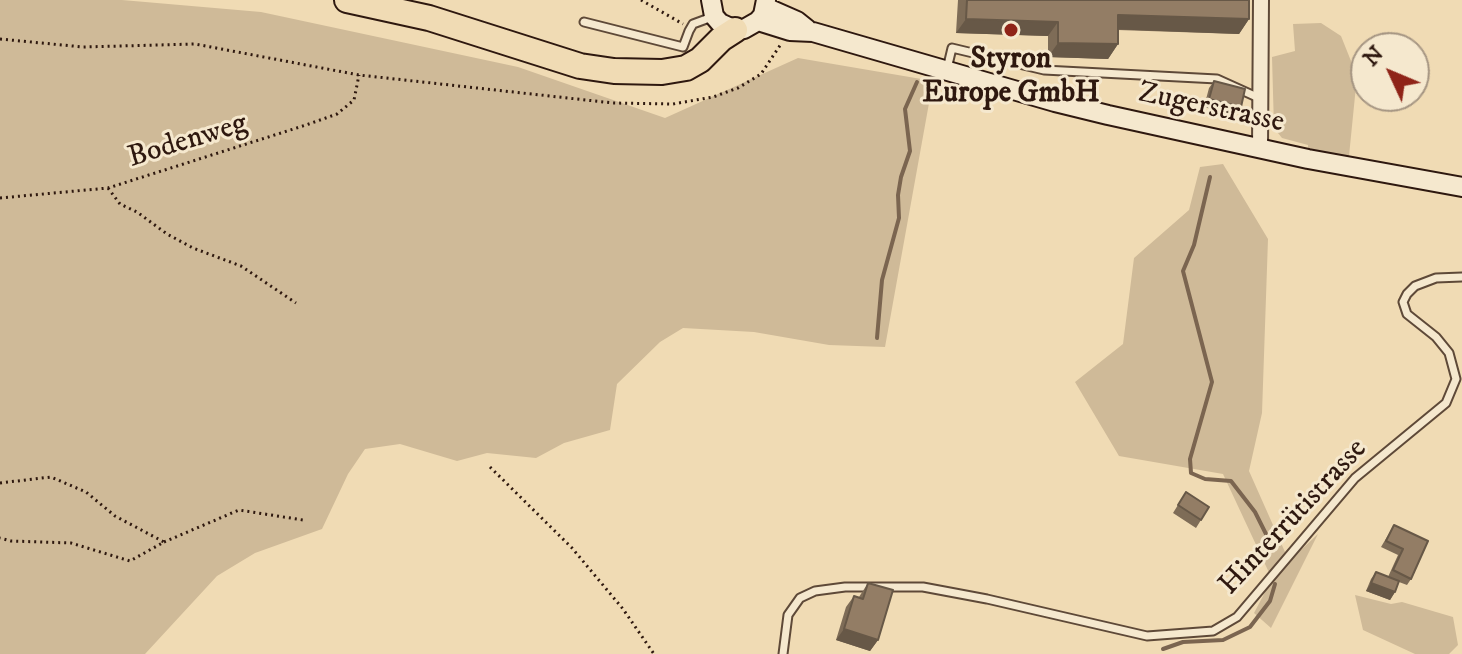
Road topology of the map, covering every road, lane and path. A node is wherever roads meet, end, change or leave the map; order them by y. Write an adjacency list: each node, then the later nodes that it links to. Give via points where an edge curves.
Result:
1 (347, 0): 4 (highway, via 614,71 686,68)
2 (1261, 0): 11 (street)
3 (709, 6): 4 (main road, Zugerstrasse, via 720,23); 5 (lane, via 683,47)
4 (756, 15): 6 (main road, Zugerstrasse); 7 (main road, Zugerstrasse, via 797,21)
5 (584, 22)
6 (790, 31): 7 (main road, Zugerstrasse); 10 (path, via 761,74 713,97 673,104 613,103)
7 (813, 32): 9 (main road, Zugerstrasse)
8 (0, 39): 10 (path, via 83,47 195,44)
9 (947, 71): 11 (lane, via 952,48 1044,70 1217,79); 12 (main road, Zugerstrasse, via 1079,108)
10 (359, 75): 14 (path, Bodenweg, via 354,100 337,114)
11 (1261, 99): 12 (street)
12 (1260, 148): 13 (main road, Zugerstrasse)
13 (1462, 187)
14 (108, 188): 15 (path, Bodenweg); 17 (path, via 120,204 167,234 241,266)
15 (0, 198)
16 (1462, 277): 24 (lane, Hinterrütistrasse, via 1415,286 1403,302 1407,314 1449,353 1456,379 1446,403 1355,478 1237,617 1213,631 1147,636 923,587 845,587 800,598 788,615)
17 (296, 303)
18 (490, 467): 23 (path, via 572,548)
19 (0, 483): 22 (path, via 51,477 86,492 115,516)
20 (303, 520): 22 (path, via 239,510)
21 (0, 538): 22 (path, via 71,543 130,561)
22 (164, 542)
23 (654, 654)
24 (783, 654)

